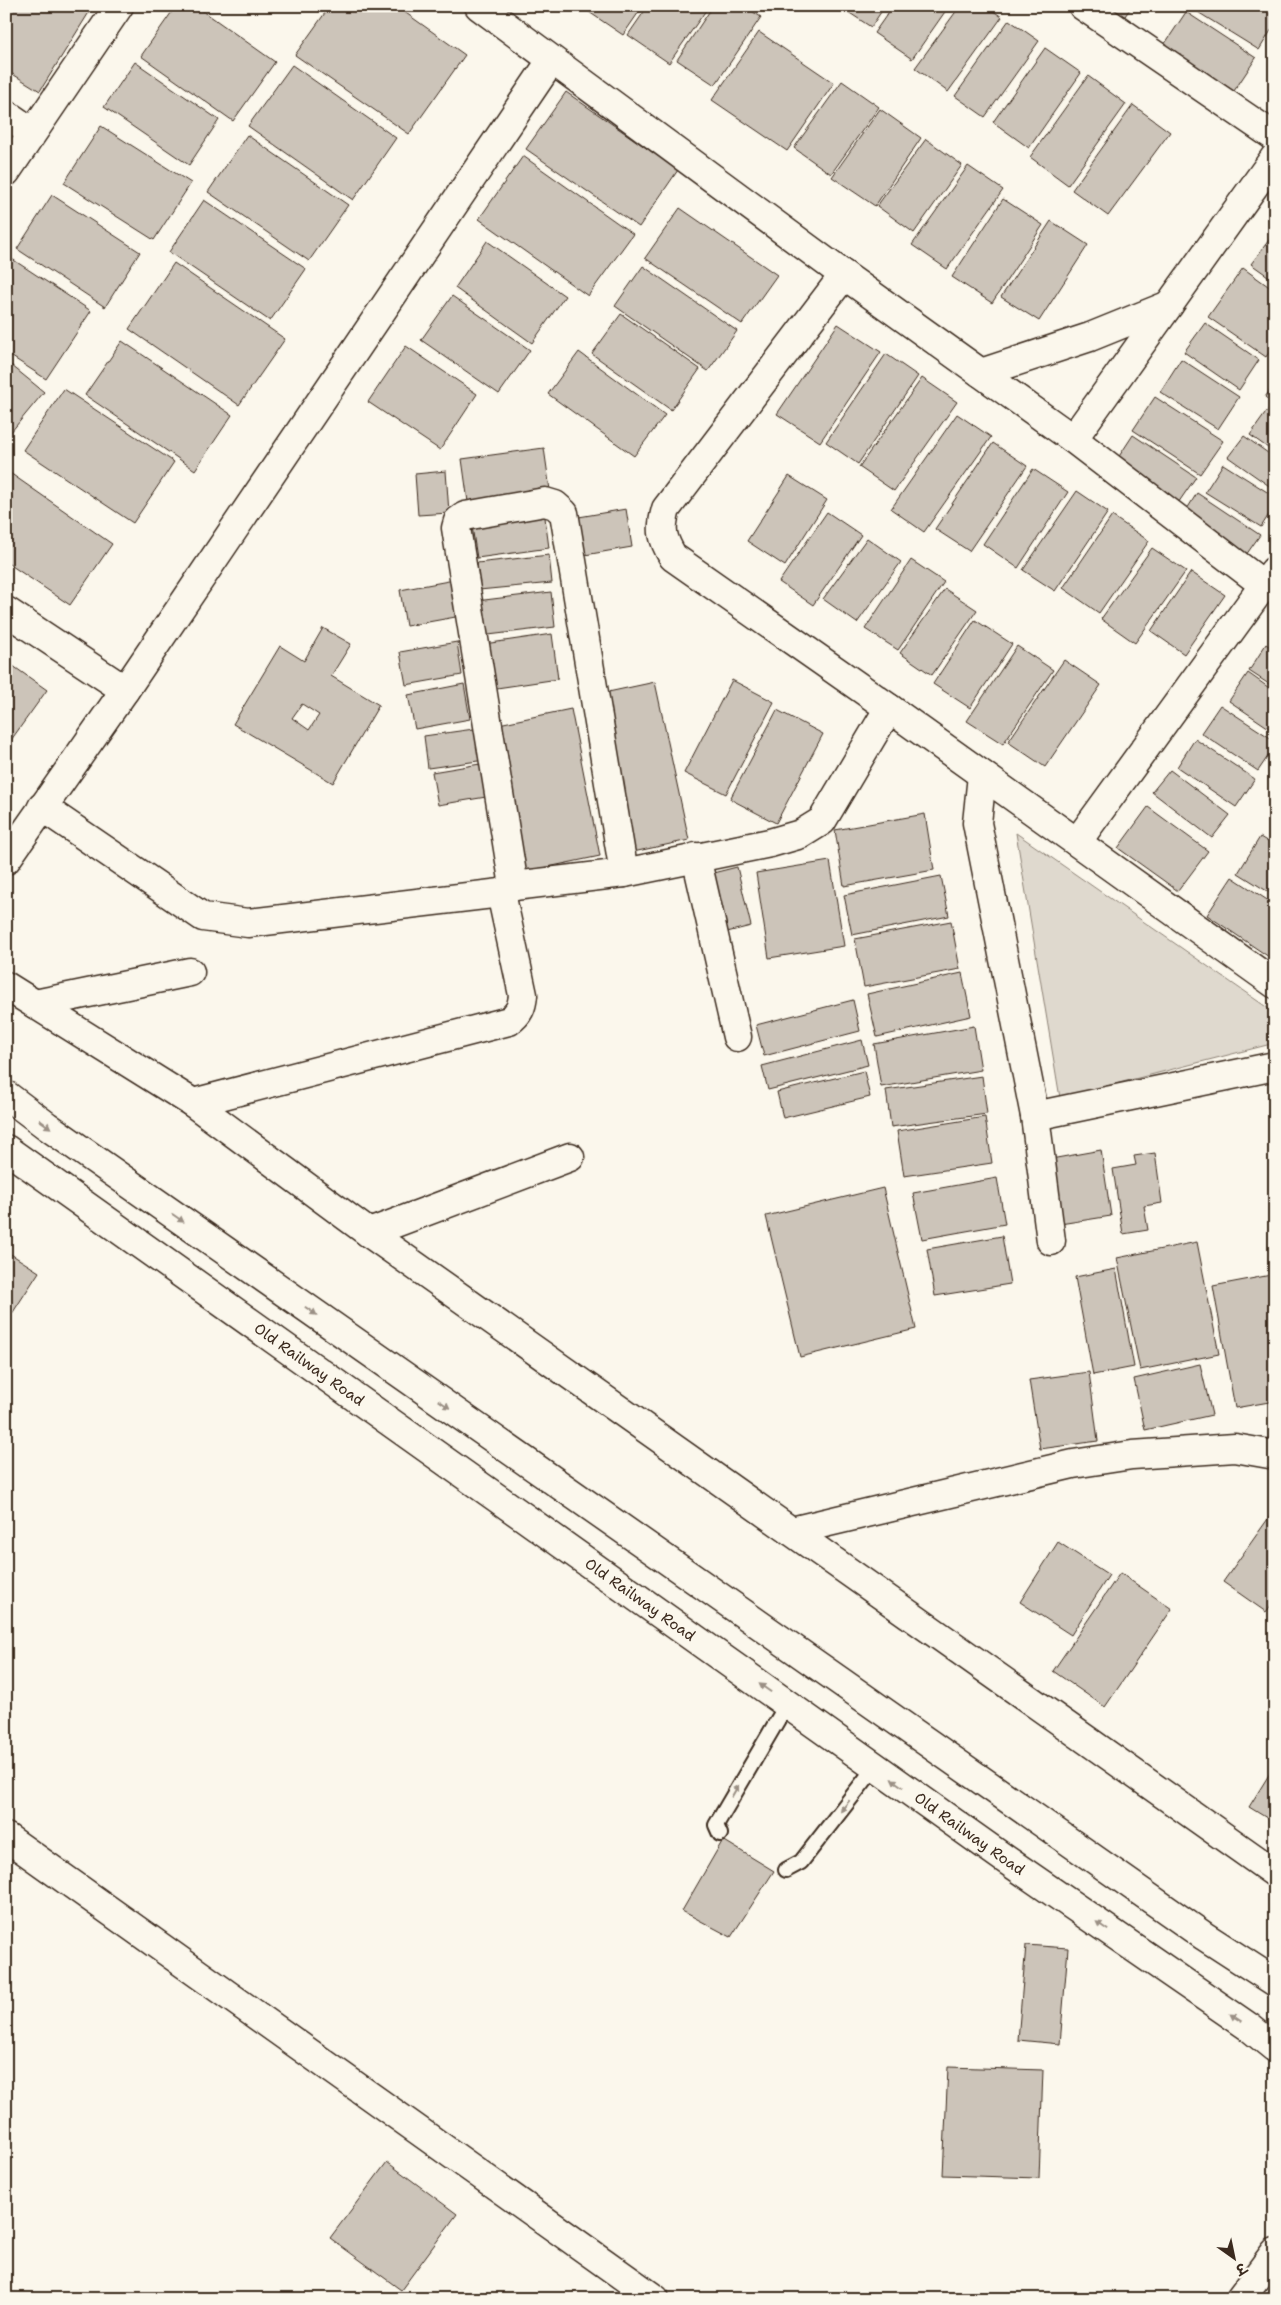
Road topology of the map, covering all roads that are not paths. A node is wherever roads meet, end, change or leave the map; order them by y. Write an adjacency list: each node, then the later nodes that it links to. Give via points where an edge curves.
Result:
1 (119, 6): 6 (street)
2 (480, 6): 4 (street)
3 (1083, 6): 7 (street)
4 (551, 61): 10 (street); 16 (street)
5 (6, 114): 6 (street)
6 (32, 132): 9 (street)
7 (1275, 137)
8 (1275, 157): 11 (street)
9 (6, 172)
10 (844, 275): 12 (street); 17 (street, via 666,509 662,525 664,542 673,557)
11 (1169, 305): 12 (street, via 1090,337); 13 (street)
12 (981, 373): 13 (street)
13 (1073, 439): 14 (street)
14 (1269, 578): 20 (street)
15 (6, 611): 16 (street)
16 (125, 690): 19 (street)
17 (889, 708): 18 (street); 21 (street, via 822,820 801,834)
18 (982, 775): 20 (street); 33 (street, via 977,823)
19 (42, 807): 22 (street); 24 (street, via 203,917 248,923)
20 (1076, 842): 26 (street)
21 (696, 857): 23 (street); 29 (street)
22 (6, 860)
23 (624, 873): 24 (street); 24 (street, via 564,513 545,502 464,516 456,528)
24 (508, 889): 32 (street, via 523,995 522,1006 509,1021)
25 (190, 972): 28 (street)
26 (1275, 984)
27 (6, 986): 28 (street)
28 (35, 1004): 32 (street)
29 (737, 1037)
30 (1275, 1066): 33 (street)
31 (6, 1095): 46 (street, one-way to 46, via 1204,1936)
32 (192, 1103): 36 (street)
33 (1035, 1116): 37 (street)
34 (6, 1149): 40 (street, Old Railway Road, one-way to 34)
35 (570, 1157): 36 (street)
36 (368, 1233): 39 (street)
37 (1051, 1241)
38 (1275, 1455): 39 (street, via 1235,1448 1132,1455 1073,1464)
39 (791, 1532): 45 (street)
40 (787, 1704): 41 (street, Old Railway Road); 42 (lane, one-way to 40, via 716,1825)
41 (875, 1767): 44 (lane, one-way to 44, via 801,1862); 47 (street, Old Railway Road, one-way to 41)
42 (720, 1834)
43 (6, 1837): 49 (street)
44 (786, 1870)
45 (1275, 1873)
46 (1275, 1982)
47 (1275, 2048)
48 (1275, 2252): 50 (street)
49 (655, 2299)
50 (1240, 2299)

